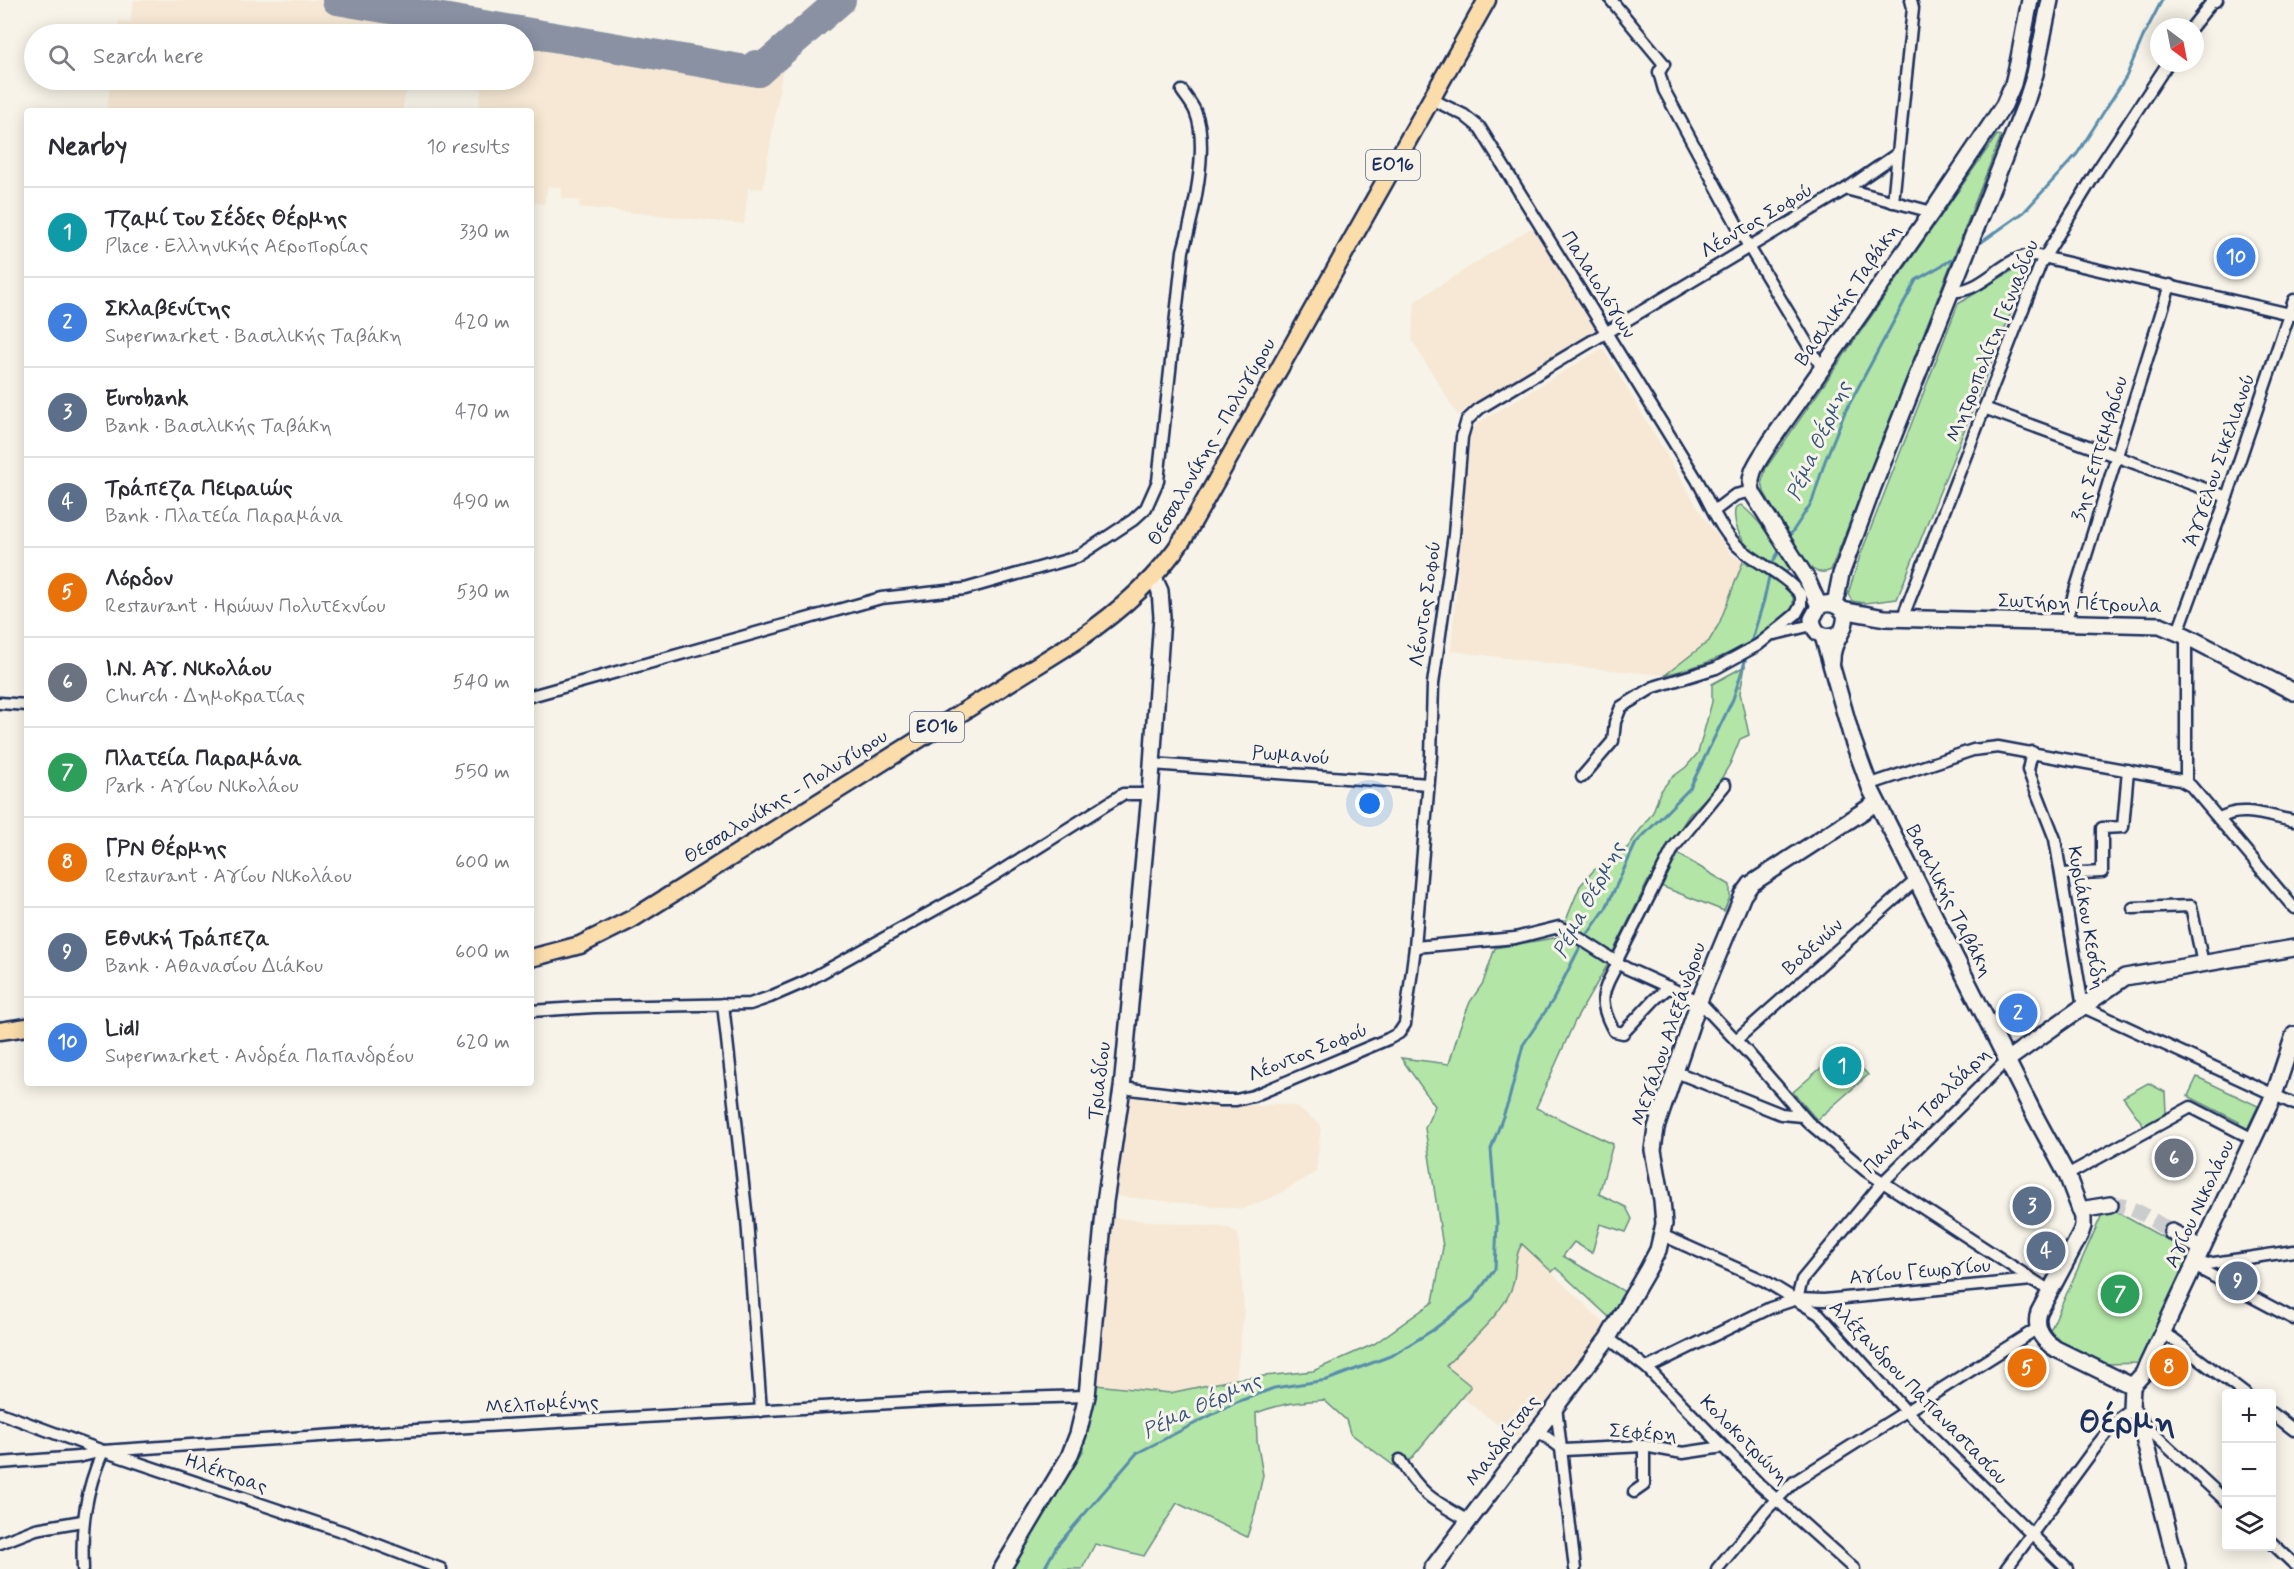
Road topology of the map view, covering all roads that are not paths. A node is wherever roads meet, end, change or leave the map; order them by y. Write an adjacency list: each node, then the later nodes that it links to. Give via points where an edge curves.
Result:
1 (1487, 0): 12 (main road, Θεσσαλονίκης - Πολυγύρου / ΕΟ16)
2 (1611, 0): 17 (street, via 1664,64 1659,72 1664,90)
3 (1911, 0): 13 (street)
4 (2030, 0): 8 (main road, Βασιλικής Ταβάκη)
5 (2050, 0): 9 (main road)
6 (2217, 0): 7 (street)
7 (2199, 18)
8 (2018, 63): 9 (main road); 16 (main road, Βασιλικής Ταβάκη, via 2004,105)
9 (2037, 66): 20 (main road, via 2025,105)
10 (2162, 72): 18 (street, Μητροπολίτη Γενναδίου)
11 (1182, 91): 43 (street, via 1196,112 1200,137 1198,178 1194,214 1183,251 1158,482 1146,508 1077,557 965,589 881,598)
12 (1431, 99): 23 (street, Παλαιολόγων, via 1464,115 1480,128); 30 (main road, Θεσσαλονίκης - Πολυγύρου / ΕΟ16, via 1185,536)
13 (1897, 154): 14 (street, Λέοντος Σοφού); 15 (street)
14 (1846, 189): 15 (street); 17 (street, Λέοντος Σοφού)
15 (1893, 202): 16 (street)
16 (1932, 212): 24 (main road, Βασιλικής Ταβάκη)
17 (1749, 247): 23 (street, Λέοντος Σοφού); 24 (street)
18 (2045, 256): 19 (street); 20 (street, via 2022,257 1969,289); 25 (street, Μητροπολίτη Γενναδίου)
19 (2170, 285): 22 (street); 26 (street, 3ης Σεπτεμβρίου)
20 (1949, 291): 32 (main road, via 1848,554 1837,589)
21 (2294, 300): 22 (street, Άγγελου Σικελιανού)
22 (2291, 314): 28 (street, Άγγελου Σικελιανού)
23 (1606, 332): 29 (street, Παλαιολόγων); 51 (street, Λέοντος Σοφού, via 1480,408 1467,420 1433,684)
24 (1822, 368): 27 (main road, Βασιλικής Ταβάκη, via 1755,467 1750,479)
25 (1984, 408): 26 (street); 34 (street, Μητροπολίτη Γενναδίου)
26 (2117, 457): 28 (street); 35 (street, 3ης Σεπτεμβρίου)
27 (1752, 491): 29 (street, via 1735,495); 31 (main road, via 1807,579)
28 (2227, 497): 38 (street, Άγγελου Σικελιανού)
29 (1714, 511): 39 (street, Παλαιολόγων, via 1740,549 1801,595 1800,608)
30 (1154, 578): 47 (main road, Τριαδίου, via 1160,591 1162,616); 64 (main road, Θεσσαλονίκης - Πολυγύρου / ΕΟ16, via 1076,641 632,919 580,945)
31 (1819, 606): 32 (main road, via 1827,603); 36 (main road)
32 (1839, 607): 33 (main road, Σωτήρη Πέτρουλα); 37 (main road, via 1846,619)
33 (1885, 618): 34 (main road, Σωτήρη Πέτρουλα); 37 (main road, Σωτήρη Πέτρουλα)
34 (1902, 619): 35 (main road, Σωτήρη Πέτρουλα)
35 (2065, 622): 38 (main road, Σωτήρη Πέτρουλα, via 2152,624)
36 (1812, 625): 39 (street); 40 (main road)
37 (1842, 631): 40 (main road, via 1832,637); 41 (main road, Βασιλικής Ταβάκη, via 1832,649)
38 (2182, 634): 42 (main road, Σωτήρη Πέτρουλα); 50 (street, Άγγελου Σικελιανού)
39 (1769, 635): 49 (street, via 1716,668 1654,687 1621,707 1613,741)
40 (1823, 636): 41 (main road, Βασιλικής Ταβάκη)
41 (1832, 667): 52 (main road, Βασιλικής Ταβάκη)
42 (2294, 692)
43 (534, 695)
44 (0, 703): 45 (street)
45 (24, 705)
46 (2031, 752): 48 (street); 52 (street, via 1998,747 1973,750); 58 (street, Κυριάκου Κεσίδη, via 2028,770 2054,836)
47 (1152, 764): 51 (street, Ρωμανού); 54 (main road, Τριαδίου)
48 (2128, 771): 50 (street); 58 (street, via 2123,827 2102,828 2102,872)
49 (1582, 777)
50 (2186, 783): 56 (street)
51 (1428, 784): 62 (street, Λέοντος Σοφού)
52 (1868, 784): 55 (main road, Βασιλικής Ταβάκη)
53 (1725, 785): 65 (street, via 1674,847)
54 (1150, 794): 69 (street, via 1123,794 974,888 807,981 750,1004); 78 (main road, Τριαδίου)
55 (1876, 803): 59 (main road, Βασιλικής Ταβάκη); 68 (main road, Μεγάλου Αλεξάνδρου, via 1751,884 1739,903)
56 (2219, 819): 57 (street, via 2238,811); 61 (street)
57 (2294, 821)
58 (2062, 874): 70 (street, Κυριάκου Κεσίδη)
59 (1915, 881): 75 (street, Βοδενών); 76 (main road, Βασιλικής Ταβάκη)
60 (2133, 908): 66 (street, via 2191,906)
61 (2294, 908)
62 (1415, 947): 65 (street, via 1515,938 1559,927); 78 (street, Λέοντος Σοφού, via 1405,1024 1399,1034 1236,1100)
63 (2294, 948): 66 (main road, Παναγή Τσαλδάρη)
64 (534, 957)
65 (1617, 962): 67 (street); 67 (street, via 1602,996 1614,1031 1623,1033)
66 (2203, 964): 70 (main road, Παναγή Τσαλδάρη, via 2125,977)
67 (1669, 987): 68 (street)
68 (1699, 1001): 75 (street); 77 (main road, Μεγάλου Αλεξάνδρου)
69 (723, 1004): 71 (street); 105 (street, via 747,1220)
70 (2083, 1007): 76 (main road, Παναγή Τσαλδάρη); 79 (street, Κυριάκου Κεσίδη)
71 (534, 1011)
72 (24, 1027): 73 (main road)
73 (0, 1031)
74 (2294, 1035): 79 (main road, Αγίου Νικολάου)
75 (1736, 1040): 81 (street)
76 (2007, 1060): 83 (main road, Βασιλικής Ταβάκη); 84 (street, Παναγή Τσαλδάρη)
77 (1676, 1072): 81 (street, via 1781,1114); 88 (main road, Μεγάλου Αλεξάνδρου, via 1654,1140)
78 (1122, 1088): 102 (main road, Τριαδίου, via 1105,1202)
79 (2274, 1095): 80 (street, Κυριάκου Κεσίδη); 82 (main road, Αγίου Νικολάου)
80 (2294, 1104)
81 (1802, 1116): 84 (street)
82 (2253, 1139): 83 (street, via 2191,1107); 89 (main road, Αγίου Νικολάου)
83 (2067, 1175): 86 (main road, Βασιλικής Ταβάκη)
84 (1883, 1182): 92 (street); 94 (street, Παναγή Τσαλδάρη, via 1803,1280)
85 (2110, 1205): 86 (main road)
86 (2080, 1210): 93 (main road, via 2082,1231)
87 (2172, 1232): 89 (main road)
88 (1662, 1235): 94 (street, Αλέξανδρου Παπαναστασίου); 98 (main road, Μεγάλου Αλεξάνδρου, via 1648,1269)
89 (2202, 1248): 91 (main road, Αγίου Νικολάου)
90 (2294, 1251): 91 (street)
91 (2194, 1266): 95 (street); 97 (main road, Αγίου Νικολάου)
92 (2032, 1280): 93 (street); 94 (street, Αγίου Γεωργίου, via 1824,1300)
93 (2050, 1290): 96 (main road, via 2038,1315)
94 (1797, 1299): 99 (street, Αγίου Γεωργίου, via 1770,1308); 104 (street, Αλέξανδρου Παπαναστασίου, via 1819,1314)
95 (2294, 1319)
96 (2038, 1328): 100 (main road, via 2053,1348); 104 (street)
97 (2163, 1332): 100 (main road, Αγίου Νικολάου, via 2143,1374); 101 (street)
98 (1608, 1338): 99 (street, Κολοκοτρώνη); 103 (main road, Μανδρίτσας)
99 (1647, 1368): 112 (street, Κολοκοτρώνη)
100 (2132, 1386): 107 (main road)
101 (2238, 1389)
102 (1087, 1396): 105 (street, Μελπομένης); 128 (main road, Τριαδίου, via 1068,1457)
103 (1556, 1406): 110 (main road, Μανδρίτσας); 113 (street)
104 (1905, 1410): 119 (street, via 1794,1482); 122 (street, Αλέξανδρου Παπαναστασίου)
105 (761, 1411): 114 (street, Μελπομένης)
106 (0, 1413): 114 (street, Ηλέκτρας)
107 (2135, 1414): 118 (street); 122 (street, via 2119,1418); 135 (main road)
108 (2276, 1417): 109 (street)
109 (2294, 1430)
110 (1537, 1431): 113 (street); 121 (main road, Μανδρίτσας)
111 (1644, 1446): 112 (street, Σεφέρη, via 1683,1453); 113 (street, Σεφέρη); 117 (street, via 1644,1485)
112 (1723, 1447): 119 (street, Κολοκοτρώνη)
113 (1561, 1448): 130 (street)
114 (103, 1451): 116 (street, Μελπομένης, via 78,1457); 120 (street); 127 (street, Ηλέκτρας, via 347,1533)
115 (1400, 1460): 121 (street, via 1414,1483 1430,1498)
116 (0, 1463)
117 (1634, 1492)
118 (2222, 1497)
119 (1776, 1499): 131 (street); 132 (street, Κολοκοτρώνη)
120 (82, 1521): 123 (street, via 36,1529); 126 (street)
121 (1469, 1521): 129 (main road, Μανδρίτσας)
122 (2032, 1535): 133 (street); 134 (street, Αλέξανδρου Παπαναστασίου)
123 (0, 1543)
124 (2276, 1548): 125 (street)
125 (2294, 1564)
126 (83, 1569)
127 (441, 1569)
128 (1002, 1569)
129 (1432, 1569)
130 (1575, 1569)
131 (1717, 1569)
132 (1854, 1569)
133 (2006, 1569)
134 (2067, 1569)
135 (2178, 1569)

